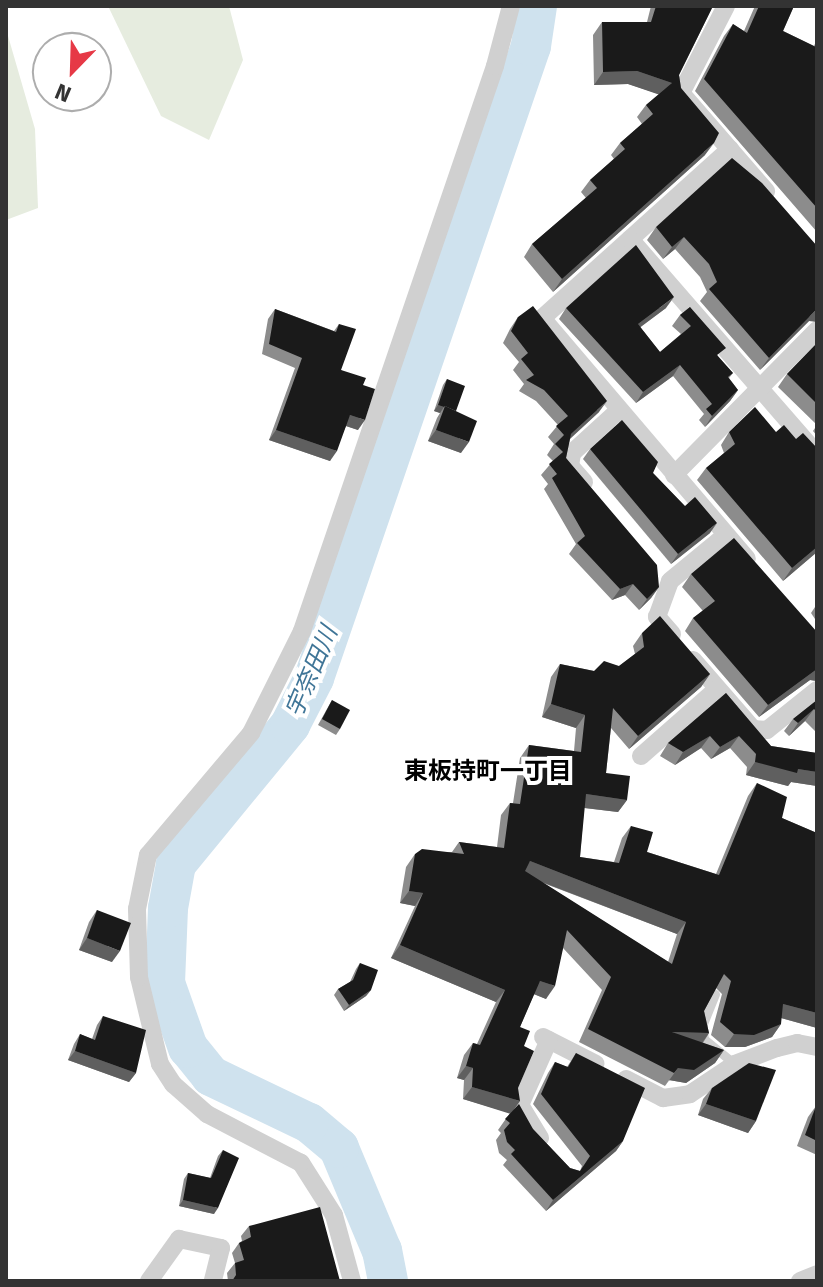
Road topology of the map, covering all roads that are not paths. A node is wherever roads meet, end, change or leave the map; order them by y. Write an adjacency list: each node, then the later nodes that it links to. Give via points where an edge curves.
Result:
1 (511, 6): 23 (street, via 302,631 251,733 148,855 137,909 139,977 160,1064 173,1084 207,1114 301,1163 334,1215)
2 (726, 6): 3 (street, via 681,93)
3 (730, 149): 4 (street); 5 (street)
4 (778, 206)
5 (630, 239): 7 (street); 8 (street, via 542,318)
6 (817, 330): 7 (street)
7 (760, 388): 9 (street); 10 (street)
8 (618, 411): 10 (street); 11 (street, via 572,453 570,466)
9 (817, 454)
10 (674, 475): 12 (street)
11 (600, 500)
12 (726, 535): 13 (street); 14 (street, via 665,575 657,617)
13 (756, 570)
14 (717, 689): 15 (street, via 744,722 767,730); 16 (street)
15 (817, 690)
16 (641, 756)
17 (715, 994): 19 (lane, via 702,1026 704,1039)
18 (817, 1047): 19 (street, via 797,1043)
19 (735, 1064): 20 (street, via 690,1094 663,1098 546,1039 520,1105)
20 (551, 1151)
21 (149, 1281): 22 (street, via 179,1239 221,1248)
22 (213, 1281)
23 (352, 1281)

